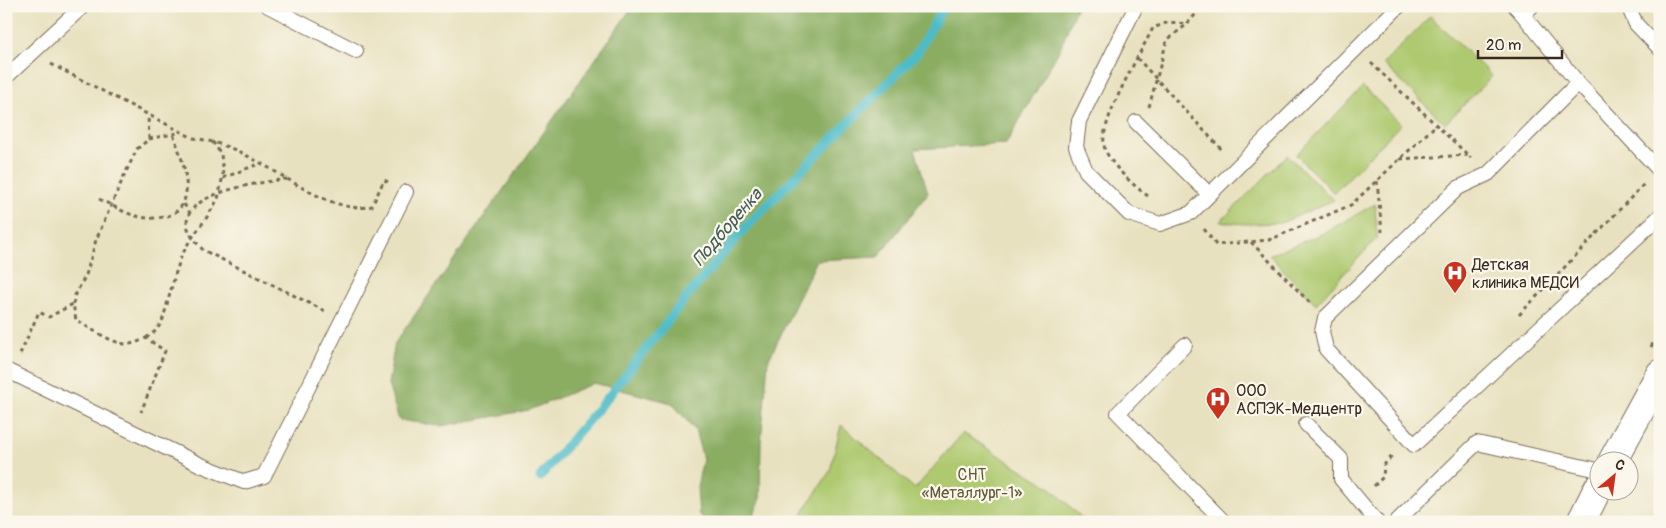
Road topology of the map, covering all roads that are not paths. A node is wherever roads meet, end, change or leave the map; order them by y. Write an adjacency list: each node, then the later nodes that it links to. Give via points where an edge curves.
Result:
1 (83, 6): 9 (lane)
2 (268, 6): 8 (lane)
3 (1136, 6): 14 (lane, via 1079,122 1076,146 1086,171 1129,214 1160,224 1191,213)
4 (1399, 6): 14 (lane)
5 (1628, 6): 7 (lane, via 1636,24)
6 (1523, 9): 10 (lane)
7 (1660, 49)
8 (356, 52)
9 (6, 77)
10 (1578, 83): 12 (lane); 15 (lane, via 1488,174 1458,188 1326,318 1322,331 1326,349 1414,445)
11 (1139, 125): 14 (lane)
12 (1659, 170)
13 (406, 192): 17 (lane, via 264,476 244,482 201,465)
14 (1209, 194)
15 (1660, 216)
16 (1185, 345): 23 (lane, via 1118,413)
17 (9, 372)
18 (1660, 374): 20 (street)
19 (1306, 424): 24 (lane, via 1341,459 1341,480)
20 (1618, 450)
21 (1588, 468): 25 (lane, via 1477,443)
22 (1592, 500): 26 (street)
23 (1224, 522)
24 (1377, 522)
25 (1396, 522)
26 (1581, 522)

